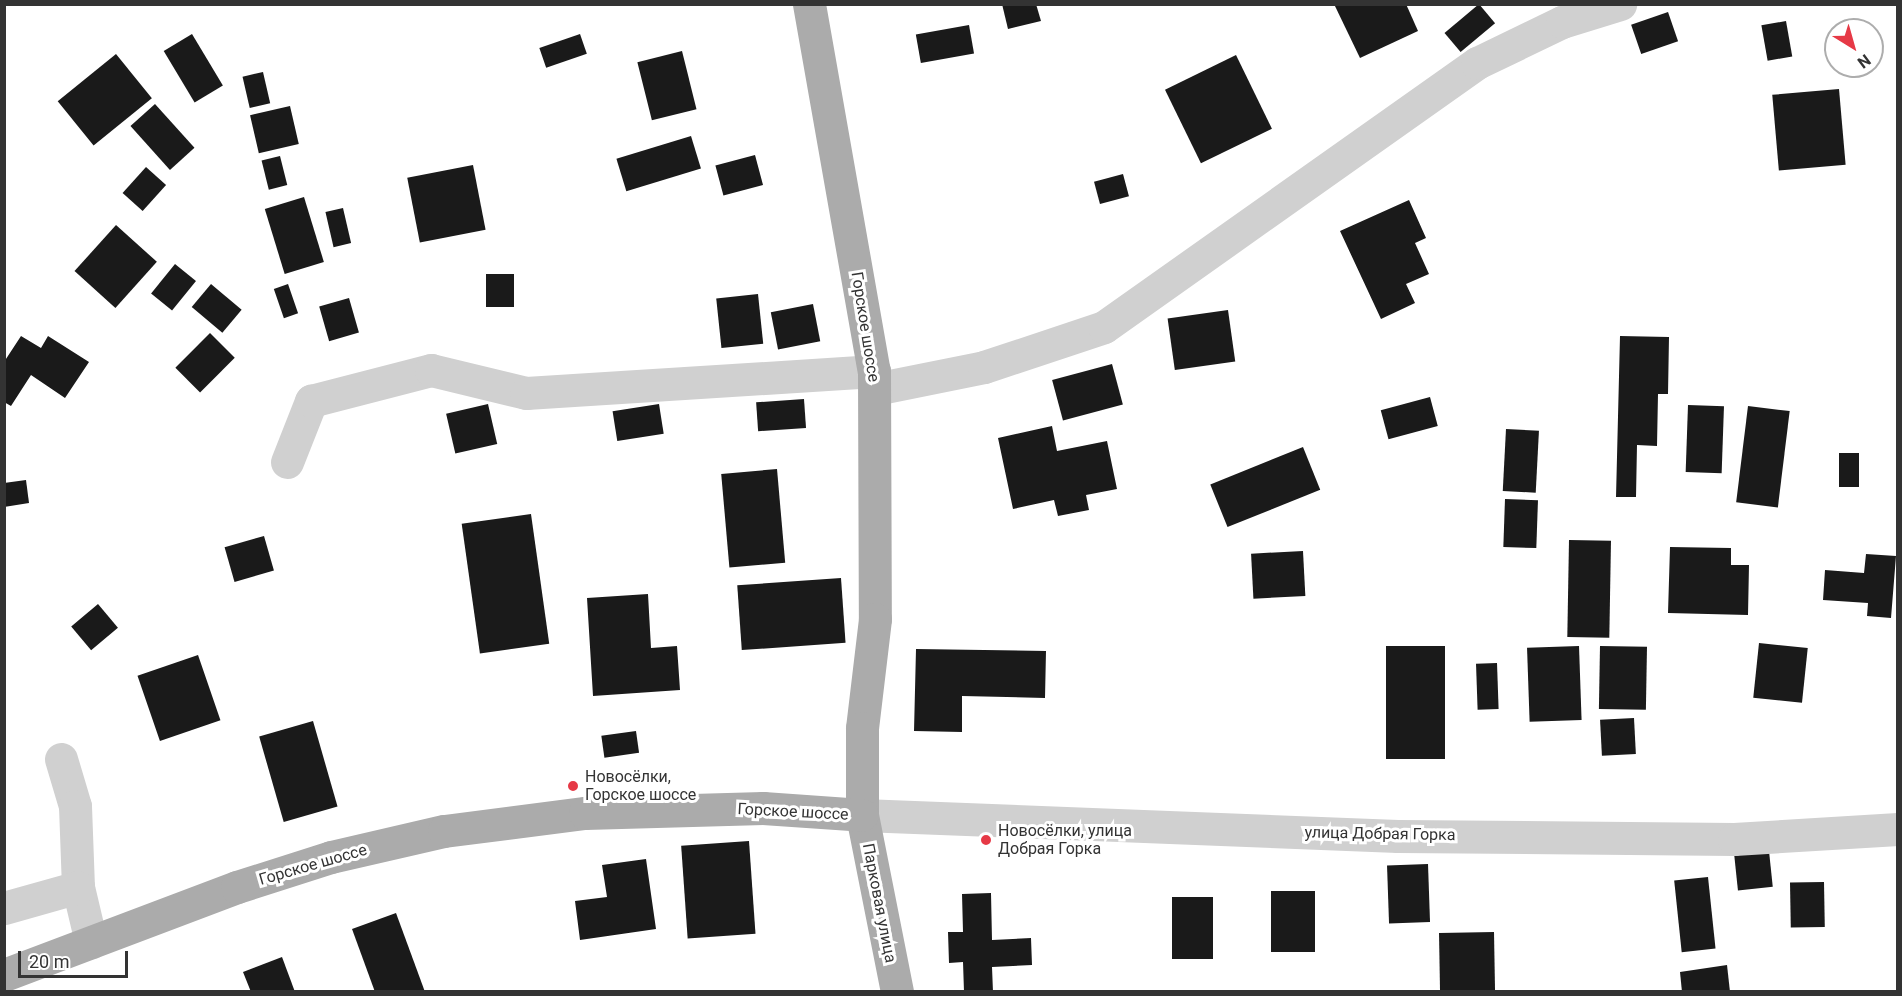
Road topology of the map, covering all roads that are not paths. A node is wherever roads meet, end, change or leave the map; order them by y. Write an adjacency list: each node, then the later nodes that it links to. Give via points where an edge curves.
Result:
1 (809, 4): 3 (main road, Горское шоссе)
2 (1620, 4): 3 (street, via 1562,22 1477,63 1104,327 984,367)
3 (875, 380): 4 (street, via 526,393 431,370 311,401); 6 (main road, Горское шоссе, via 875,618 862,728)
4 (287, 462)
5 (61, 759): 8 (street, via 75,806)
6 (862, 815): 7 (street, улица Добрая Горка, via 1398,836 1734,839); 10 (main road, Горское шоссе, via 763,808 585,813 444,831 300,867); 12 (main road, Парковая улица)
7 (1898, 829)
8 (78, 887): 9 (street); 10 (street)
9 (4, 908)
10 (91, 942): 11 (main road, Горское шоссе)
11 (4, 975)
12 (897, 992)

